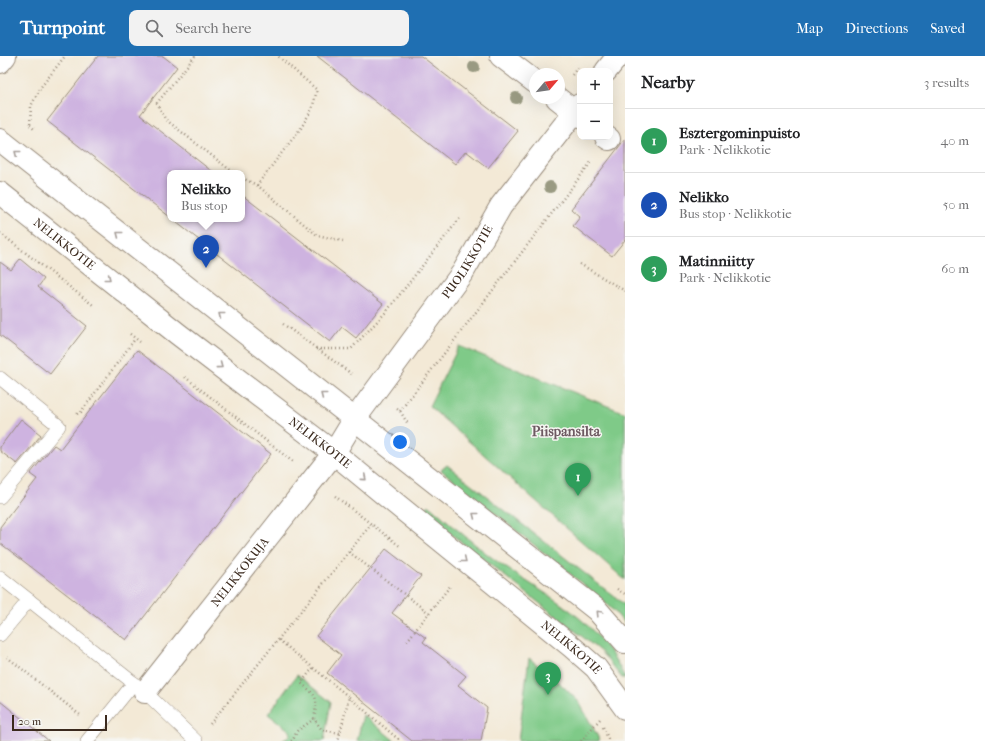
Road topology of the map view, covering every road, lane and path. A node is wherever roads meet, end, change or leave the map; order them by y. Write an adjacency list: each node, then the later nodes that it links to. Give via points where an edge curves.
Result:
1 (5, 56): 7 (street)
2 (65, 56): 13 (path, via 30,106)
3 (195, 56): 16 (path, via 157,103 165,119)
4 (278, 56): 18 (path, via 316,90 312,109)
5 (501, 56): 9 (street)
6 (618, 56): 8 (street)
7 (0, 62)
8 (608, 68)
9 (529, 77)
10 (565, 103): 11 (street)
11 (577, 110)
12 (577, 112): 33 (street, PUOLIKKOTIE, via 501,206 463,272)
13 (30, 125)
14 (0, 140): 33 (street, one-way to 14)
15 (606, 140): 32 (path)
16 (230, 170)
17 (245, 179): 18 (path)
18 (258, 185): 22 (path, via 317,235)
19 (0, 193): 35 (street, NELIKKOTIE, one-way to 35)
20 (463, 214): 29 (path, via 386,312 350,350)
21 (0, 233): 25 (path)
22 (343, 241)
23 (580, 264): 24 (path)
24 (625, 291)
25 (94, 305)
26 (124, 329): 27 (path)
27 (136, 339): 28 (path); 34 (path, via 81,412)
28 (142, 343)
29 (316, 349)
30 (184, 376): 36 (path)
31 (0, 378): 34 (lane)
32 (400, 411)
33 (354, 420): 35 (street, PUOLIKKOTIE); 46 (street, one-way to 33, via 597,610)
34 (59, 426): 37 (lane)
35 (334, 453): 36 (street, NELIKKOKUJA); 51 (street, NELIKKOTIE, one-way to 51, via 596,668)
36 (313, 479): 38 (path, via 372,524); 49 (street, NELIKKOKUJA)
37 (0, 497)
38 (349, 552): 42 (path); 44 (path)
39 (0, 577): 41 (lane)
40 (451, 585): 42 (path)
41 (29, 600): 43 (lane); 49 (lane)
42 (429, 613): 45 (path)
43 (0, 635)
44 (279, 640): 48 (path); 56 (path)
45 (407, 641)
46 (625, 642)
47 (6, 656): 53 (path)
48 (313, 668): 50 (path); 52 (path, via 301,683 313,693 318,703)
49 (139, 687): 53 (lane); 56 (lane)
50 (349, 697): 54 (path); 59 (path, via 398,738)
51 (625, 708)
52 (314, 719): 54 (path, via 322,730); 57 (path, via 297,731)
53 (97, 729): 55 (lane)
54 (340, 734): 58 (path)
55 (87, 741)
56 (196, 741)
57 (291, 741)
58 (338, 741)
59 (397, 741)
60 (581, 741): 61 (path, via 600,718)
61 (609, 741)

